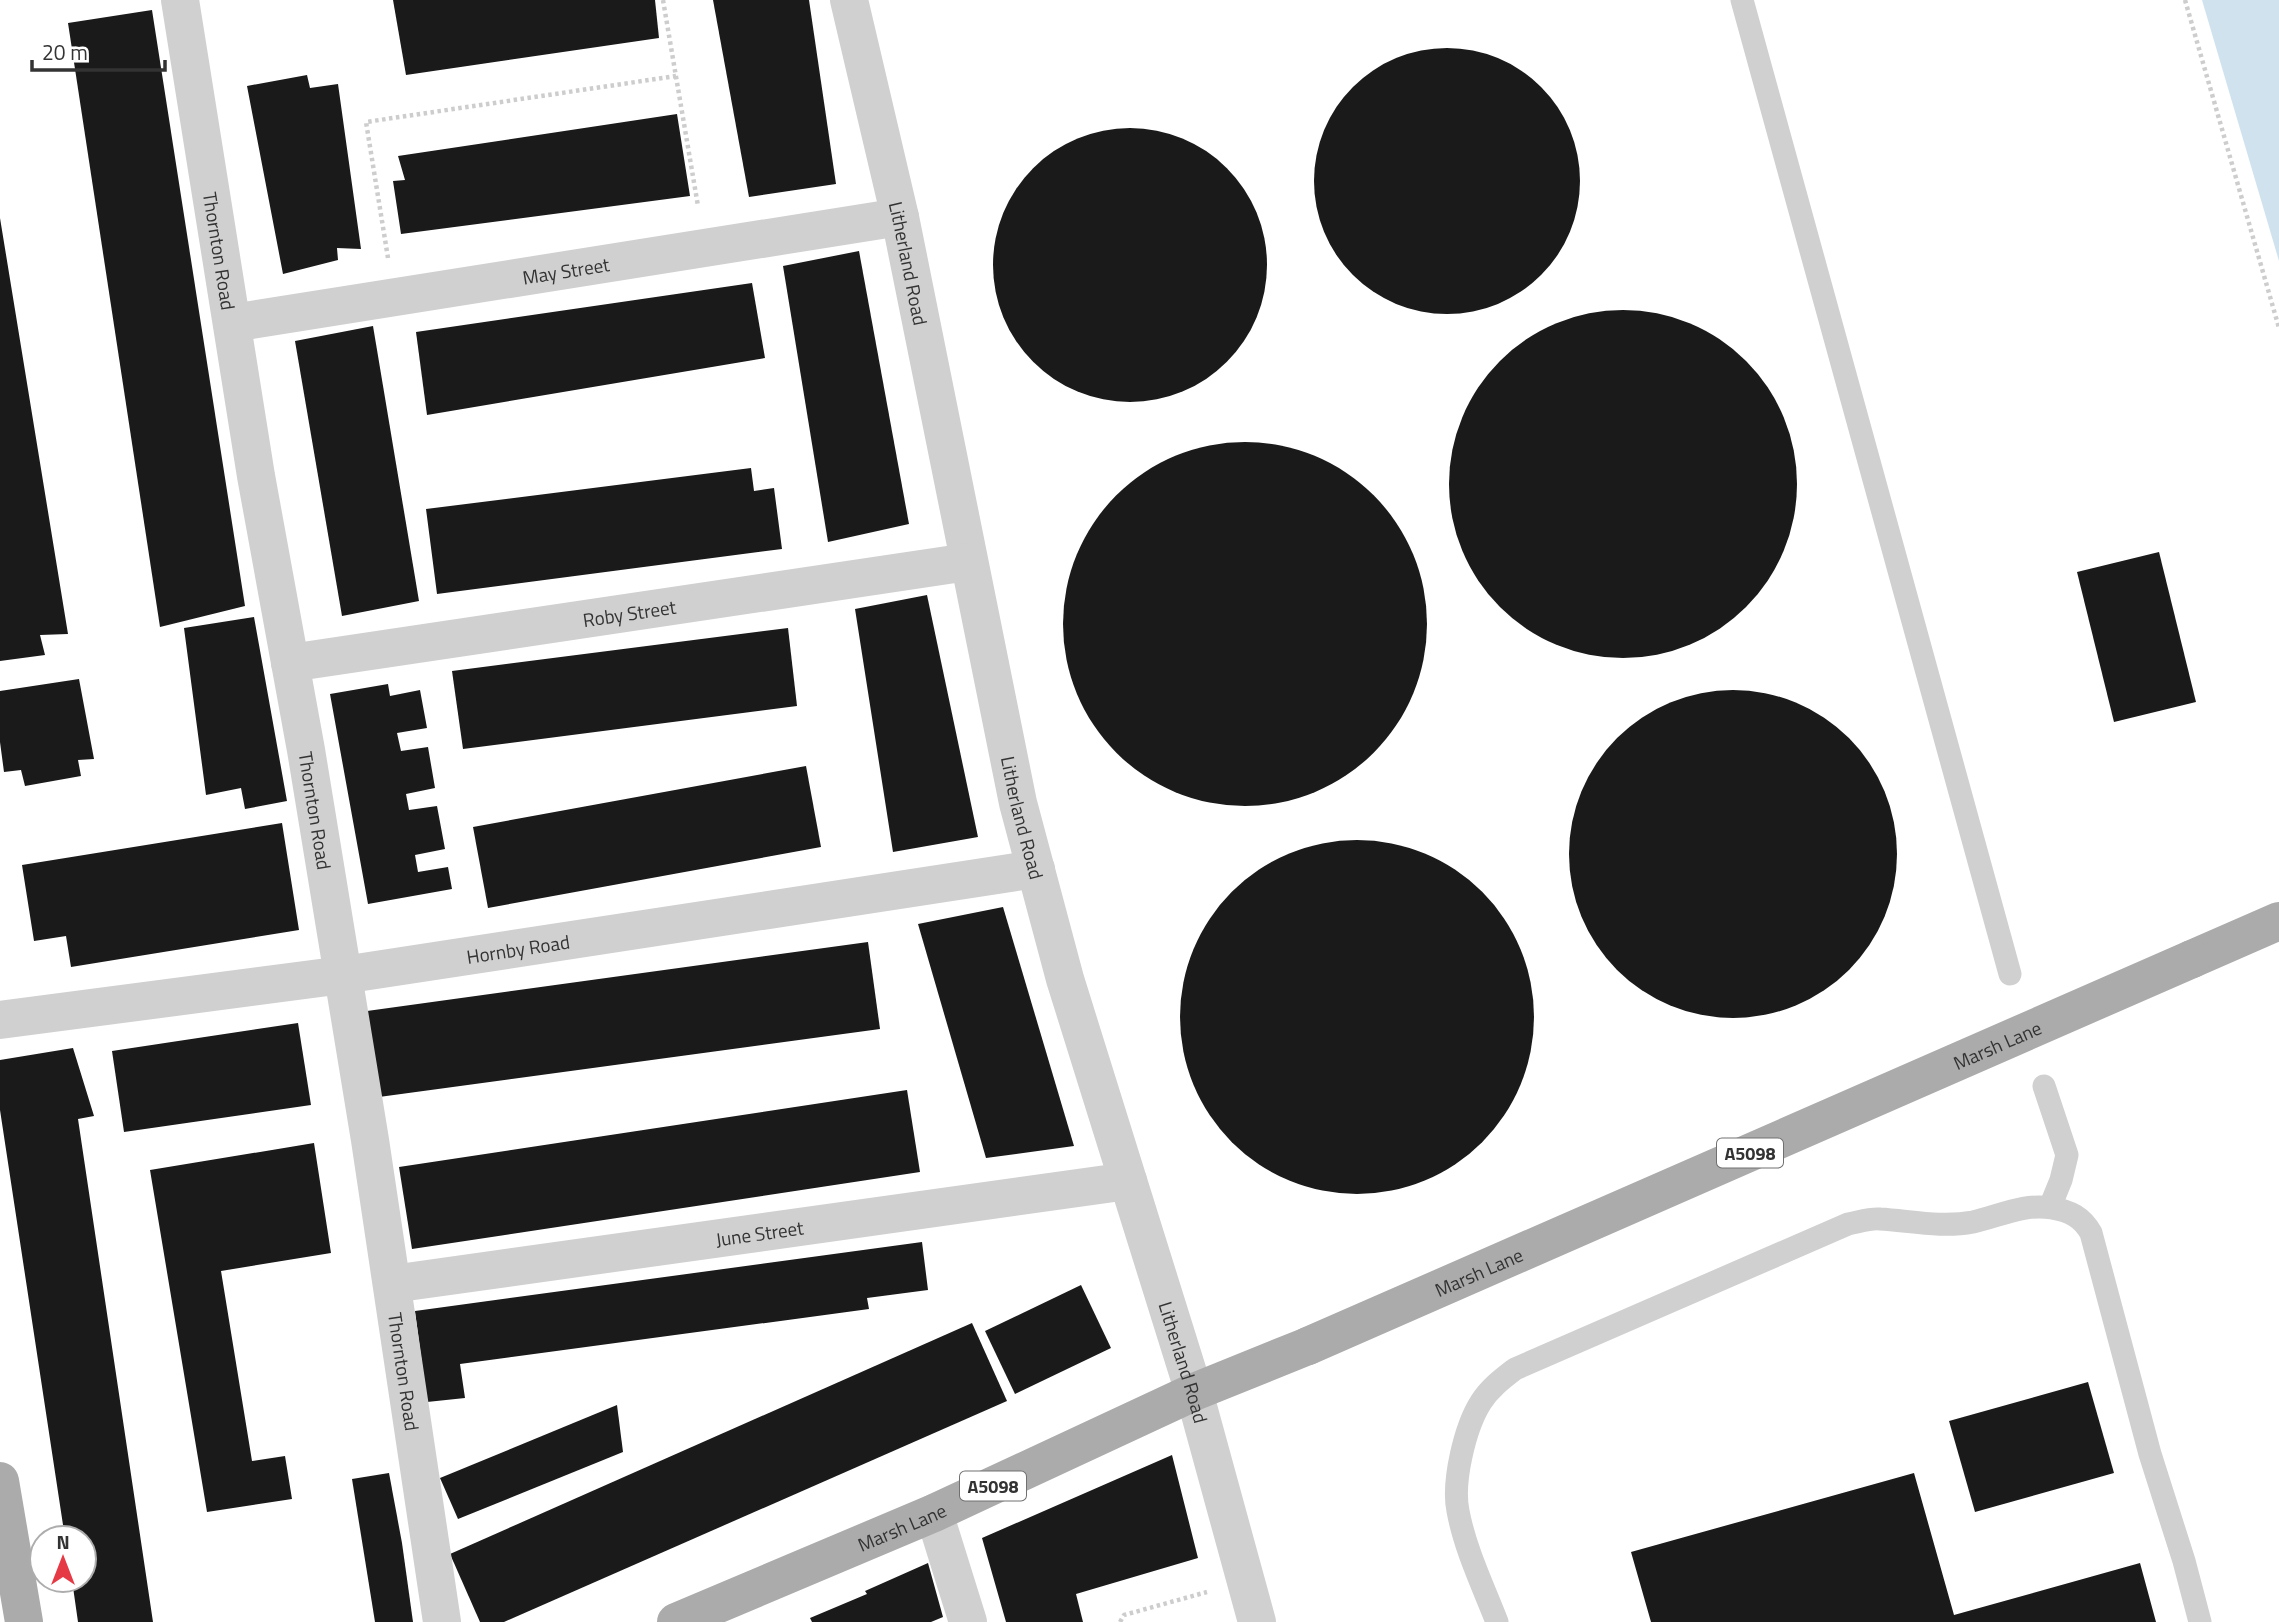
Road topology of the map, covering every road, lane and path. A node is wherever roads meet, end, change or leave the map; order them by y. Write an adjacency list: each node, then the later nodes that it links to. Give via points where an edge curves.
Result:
1 (180, 0): 10 (street, Thornton Road)
2 (663, 0): 6 (path)
3 (849, 0): 7 (street, Litherland Road)
4 (1742, 0): 16 (lane)
5 (2185, 0): 11 (path)
6 (676, 76): 8 (path); 9 (path, via 366,122)
7 (900, 217): 8 (street, May Street); 12 (street, Litherland Road)
8 (705, 248): 9 (street, May Street)
9 (394, 297): 10 (street, May Street)
10 (232, 323): 13 (street, Thornton Road)
11 (2279, 328)
12 (968, 562): 13 (street, Roby Street); 14 (street, Litherland Road)
13 (290, 663): 17 (street, Thornton Road)
14 (1036, 869): 17 (street, Hornby Road); 20 (street, Litherland Road)
15 (2279, 921): 23 (main road, Marsh Lane / A5098, bridge)
16 (2010, 974)
17 (343, 975): 18 (street, Hornby Road); 22 (street, Thornton Road)
18 (0, 1020)
19 (2044, 1086): 21 (lane, via 2067,1155)
20 (1128, 1181): 22 (street, June Street); 23 (street, Litherland Road)
21 (2050, 1208): 33 (lane, via 2027,1207 1971,1222 1877,1219 1848,1224 1515,1369 1496,1383 1480,1404 1466,1437 1457,1508); 34 (lane, via 2070,1212 2091,1233)
22 (392, 1284): 28 (street, Thornton Road)
23 (1194, 1392): 25 (main road, Marsh Lane / A5098); 26 (street, Litherland Road)
24 (0, 1480): 27 (main road)
25 (934, 1513): 29 (main road, Marsh Lane / A5098); 30 (street)
26 (1245, 1582): 31 (path, via 1124,1615); 32 (street, Litherland Road)
27 (24, 1622)
28 (442, 1622)
29 (676, 1622)
30 (968, 1622)
31 (1120, 1622)
32 (1256, 1622)
33 (1497, 1622)
34 (2200, 1622)

